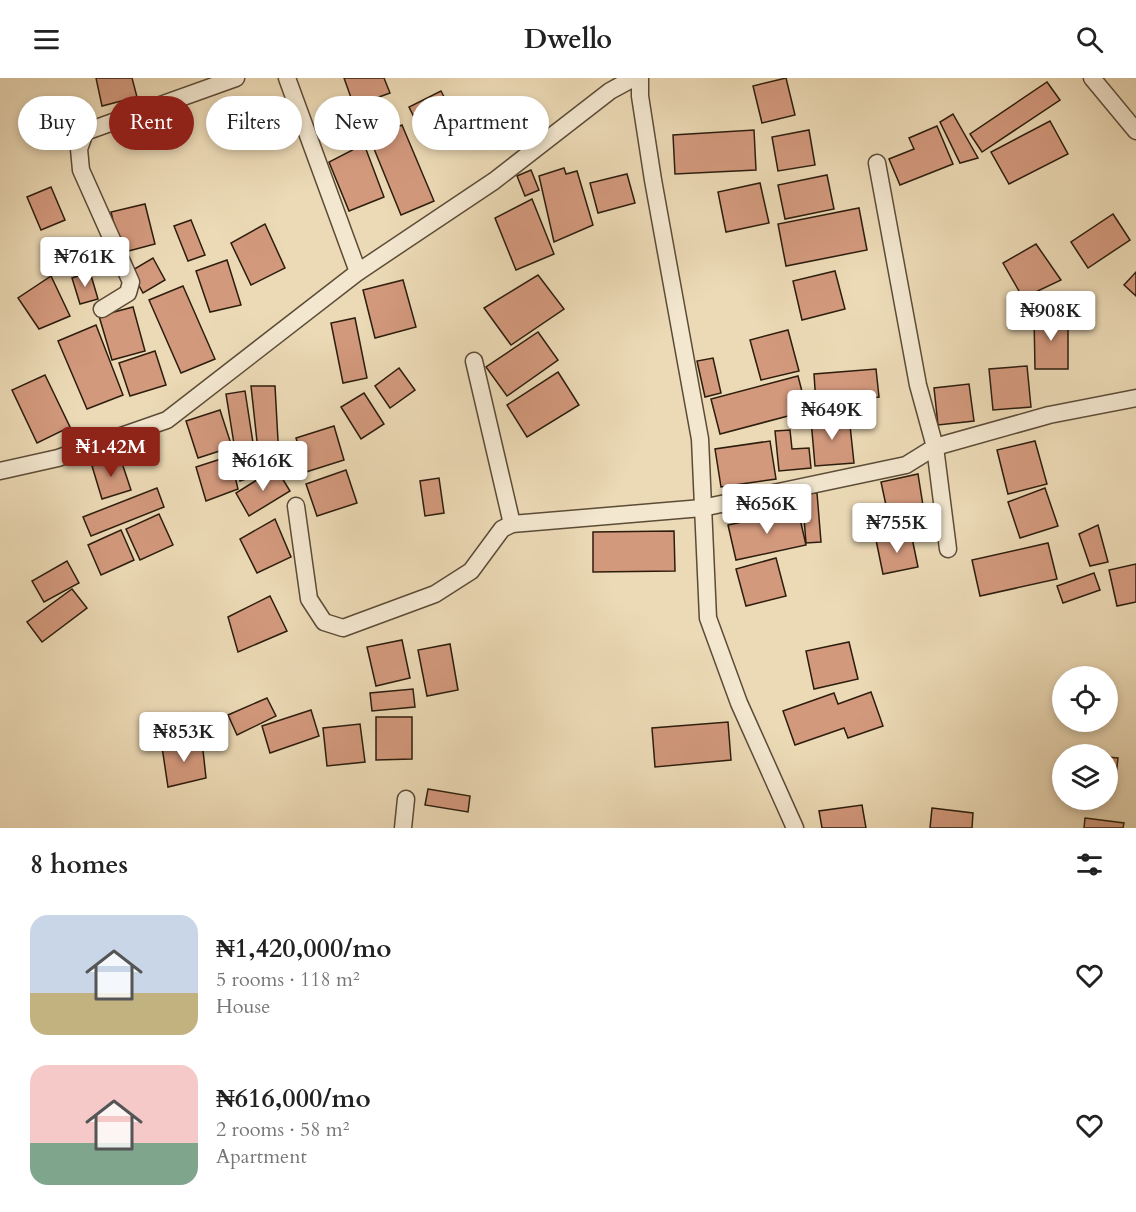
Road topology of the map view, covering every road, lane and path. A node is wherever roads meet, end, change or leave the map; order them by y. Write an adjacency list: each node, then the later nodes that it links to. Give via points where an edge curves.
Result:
1 (237, 78): 9 (street, via 85,132 80,149 81,170 130,282 128,293)
2 (287, 78): 8 (street)
3 (634, 78): 8 (street, via 610,91 494,181)
4 (640, 78): 15 (street, via 700,439)
5 (1092, 78): 6 (street)
6 (1136, 131)
7 (877, 163): 12 (street, via 918,385)
8 (358, 272): 13 (street, via 167,420 58,458)
9 (102, 309)
10 (474, 361): 16 (street)
11 (1136, 398): 12 (street, via 1048,415)
12 (935, 447): 15 (street, via 906,465); 17 (street)
13 (0, 471)
14 (296, 506): 16 (street, via 309,599 324,622 344,628 435,594 471,572 501,530)
15 (702, 508): 16 (street); 20 (street, via 708,618 739,703)
16 (512, 524)
17 (948, 549)
18 (406, 799): 19 (street)
19 (403, 828)
20 (795, 828)

